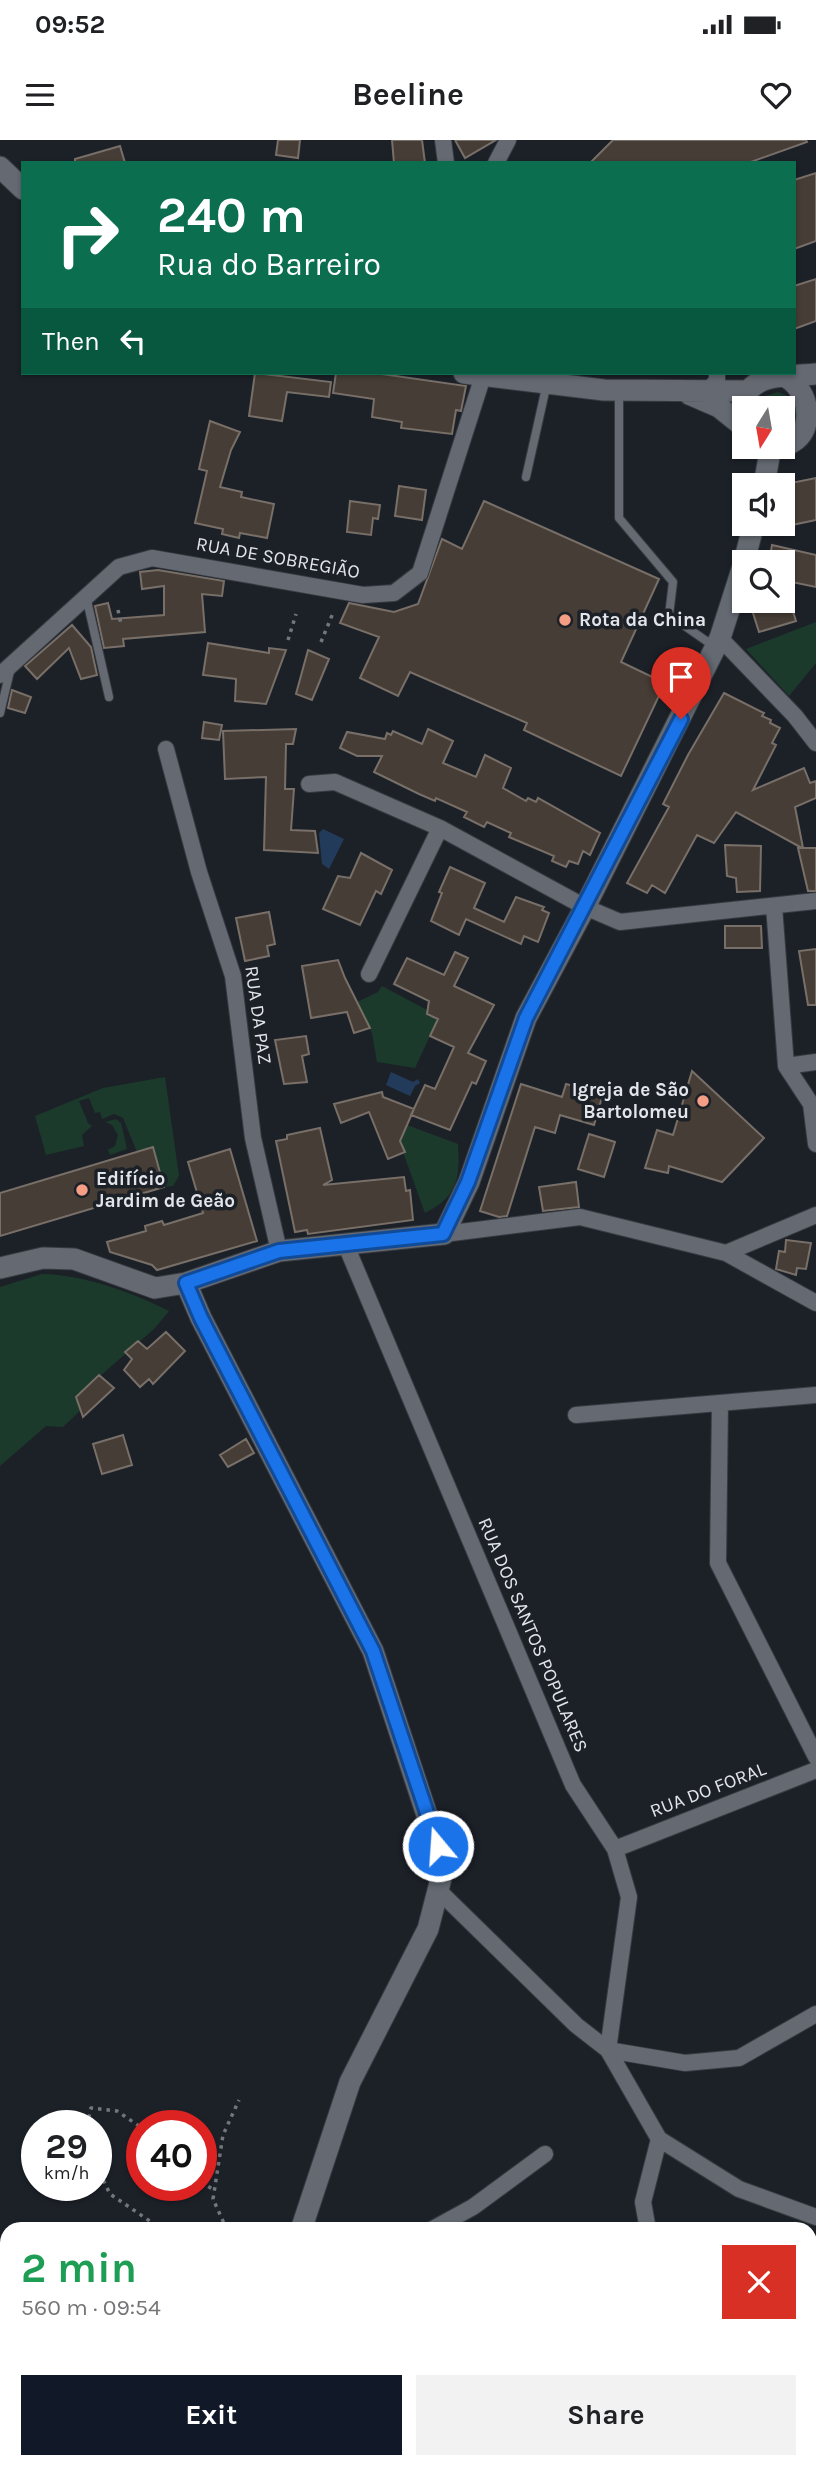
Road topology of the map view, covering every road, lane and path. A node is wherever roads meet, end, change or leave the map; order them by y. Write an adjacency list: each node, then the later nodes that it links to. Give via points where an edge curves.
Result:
1 (443, 140): 3 (street)
2 (508, 140): 4 (street)
3 (446, 161)
4 (497, 161)
5 (0, 167): 6 (street)
6 (21, 187)
7 (816, 374): 10 (street)
8 (473, 375): 20 (street, RUA DE SOBREGIÃO, via 420,573 394,593 362,595 152,558 119,568)
9 (481, 375): 12 (street)
10 (786, 377): 11 (street); 15 (street, via 804,387)
11 (751, 382): 13 (street)
12 (547, 383): 14 (street); 19 (lane)
13 (704, 385): 14 (street); 16 (street)
14 (619, 391): 28 (lane, via 620,518 673,582 668,615)
15 (815, 404): 17 (street)
16 (732, 418)
17 (812, 437): 18 (street)
18 (795, 443)
19 (526, 477)
20 (86, 596): 29 (street, RUA DE SOBREGIÃO); 30 (lane)
21 (732, 599): 28 (street)
22 (118, 610): 25 (path)
23 (333, 613): 27 (path)
24 (296, 614): 26 (path)
25 (121, 624)
26 (288, 640)
27 (321, 642)
28 (718, 643): 32 (street, via 795,716); 38 (street)
29 (6, 670): 31 (lane)
30 (109, 697)
31 (0, 713)
32 (816, 743)
33 (166, 749): 46 (street, RUA DA PAZ, via 233,976 253,1138)
34 (309, 784): 35 (street, via 335,782)
35 (440, 828): 38 (street); 39 (street)
36 (816, 901): 37 (street)
37 (774, 906): 38 (street, via 620,922); 41 (street)
38 (585, 907): 44 (street, via 526,1018 468,1182)
39 (369, 974)
40 (816, 1062): 41 (street)
41 (786, 1066): 42 (street, via 811,1104)
42 (816, 1144)
43 (816, 1215): 47 (street)
44 (443, 1234): 45 (street); 47 (street, via 580,1217)
45 (345, 1243): 46 (street); 56 (street, RUA DOS SANTOS POPULARES, via 573,1785)
46 (279, 1251): 49 (street)
47 (726, 1254): 50 (street)
48 (0, 1268): 49 (street, via 43,1258 74,1259 155,1288)
49 (186, 1283): 57 (street, via 373,1651 444,1867)
50 (816, 1303)
51 (816, 1395): 52 (street)
52 (720, 1403): 53 (street); 54 (street, via 718,1563)
53 (576, 1415)
54 (816, 1757)
55 (816, 1770): 56 (street, RUA DO FORAL)
56 (615, 1849): 59 (street, RUA DOS SANTOS POPULARES, via 629,1897)
57 (438, 1890): 59 (street, via 576,2025); 71 (street, via 428,1929 350,2082)
58 (816, 2014): 59 (street, via 739,2058 685,2063)
59 (608, 2050): 63 (street)
60 (239, 2100): 65 (path, via 223,2134)
61 (91, 2110): 62 (path, via 117,2110)
62 (126, 2117)
63 (659, 2139): 68 (street, via 739,2189); 73 (street, via 643,2202)
64 (545, 2154): 72 (street)
65 (217, 2176)
66 (112, 2195): 69 (path)
67 (214, 2201): 70 (path)
68 (816, 2217)
69 (151, 2222)
70 (223, 2222)
71 (304, 2222)
72 (446, 2222)
73 (647, 2222)

